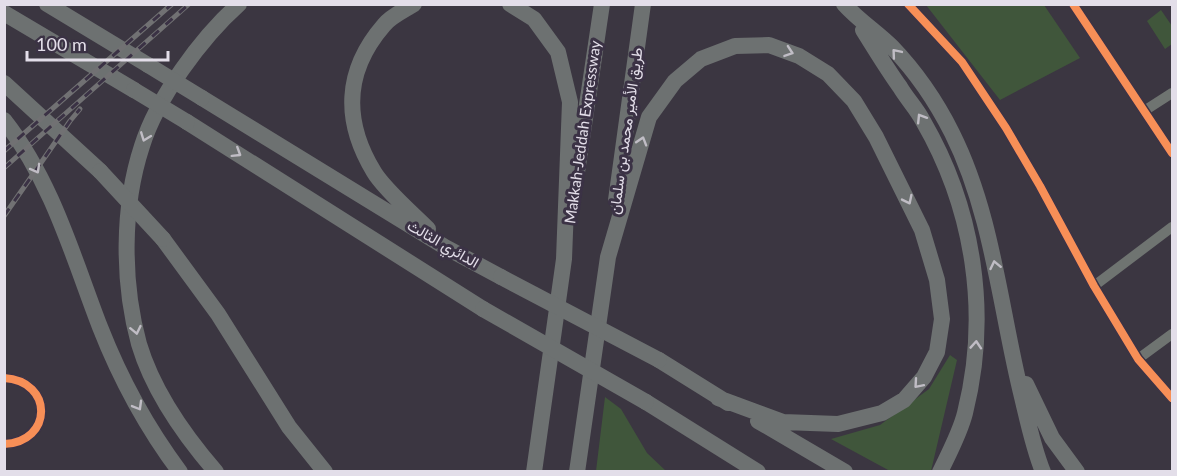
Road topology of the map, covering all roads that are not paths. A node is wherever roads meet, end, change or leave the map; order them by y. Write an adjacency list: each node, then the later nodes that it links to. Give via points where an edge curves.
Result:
1 (47, 4): 17 (highway, الدائري الثالث, bridge)
2 (239, 4): 29 (highway, one-way to 29, via 185,66 152,120 134,174 128,232 130,293 140,345 172,414)
3 (414, 4): 17 (highway, via 385,23 359,61 350,100 356,139 375,174)
4 (510, 4): 19 (highway, via 534,19 558,52 570,102)
5 (602, 4): 19 (highway, Makkah-Jeddah Expressway)
6 (643, 4): 18 (highway, طريق الأمير محمد بن سلمان)
7 (908, 4): 20 (street, via 962,62 1006,128)
8 (1075, 5): 13 (street)
9 (848, 9): 22 (highway, one-way to 9, via 984,218 951,132 892,47); 35 (highway, one-way to 9, via 965,414 974,370 977,329 972,249 954,187 923,121)
10 (4, 13): 33 (highway, الدائري الثالث, one-way to 33, bridge, via 187,122 483,309)
11 (4, 83): 30 (highway, bridge, via 100,171 163,239 218,314 289,427)
12 (1173, 93): 13 (street)
13 (1144, 111): 15 (street)
14 (4, 120): 28 (highway, one-way to 28, via 43,180 122,378)
15 (1173, 153)
16 (1173, 227): 20 (street)
17 (445, 247): 25 (highway, الدائري الثالث, bridge, via 659,360)
18 (608, 257): 25 (highway, one-way to 25, via 649,117 675,81 701,59 735,46 769,45 799,56 828,74 854,101 922,230 937,280 942,319 936,352 924,377 904,400 882,413 838,424 783,422); 32 (highway)
19 (564, 259): 31 (highway)
20 (1094, 286): 23 (street)
21 (1173, 334): 23 (street)
22 (1009, 343): 36 (highway, via 1034,450); 37 (highway, via 1052,438)
23 (1138, 359): 26 (street)
24 (4, 378): 27 (street, via 26,383 40,400 42,411 40,422 26,440)
25 (718, 398): 34 (highway, الدائري الثالث)
26 (1173, 399)
27 (4, 444)
28 (180, 471)
29 (216, 471)
30 (325, 471)
31 (534, 471)
32 (577, 471)
33 (758, 471)
34 (845, 471)
35 (940, 471)
36 (1043, 471)
37 (1077, 471)

